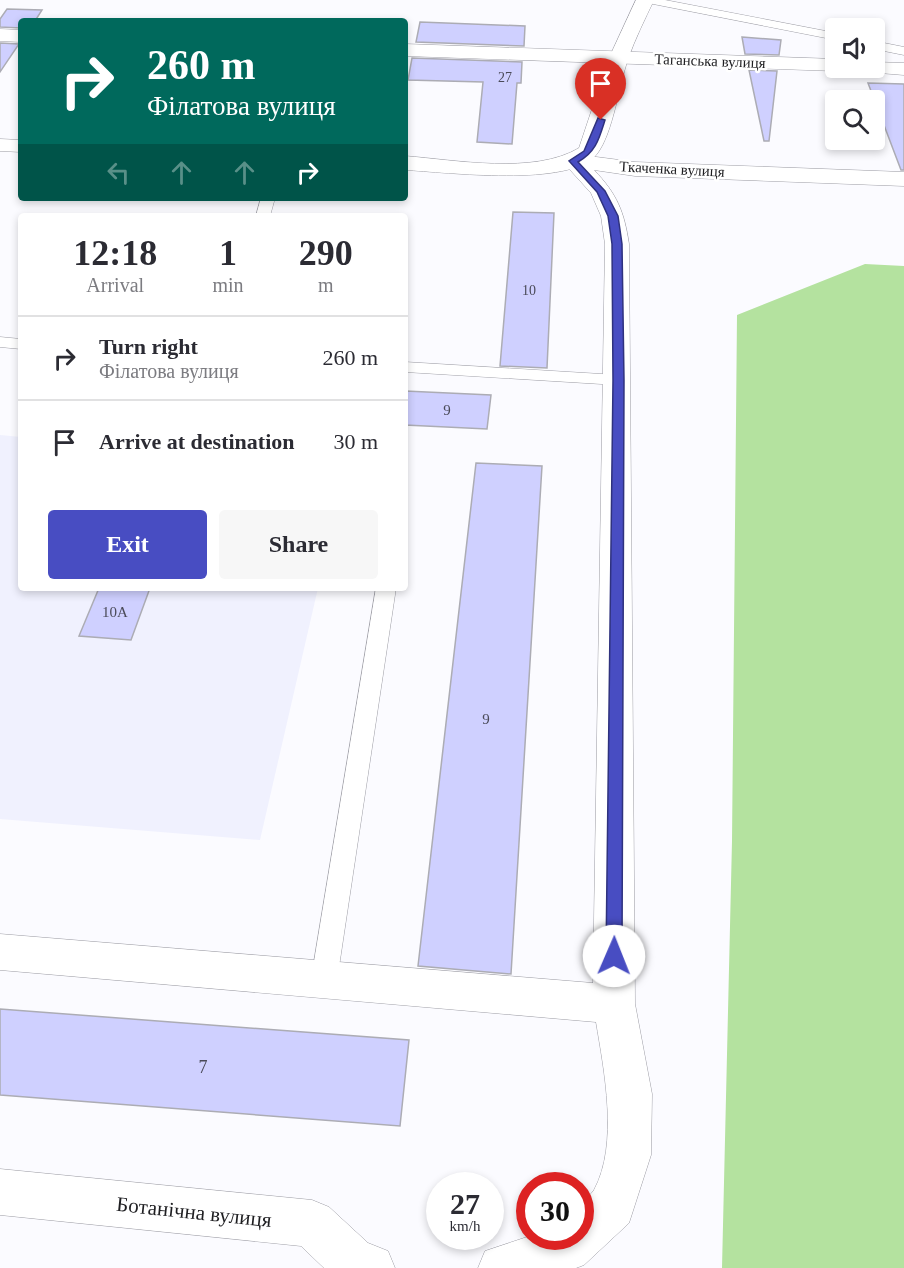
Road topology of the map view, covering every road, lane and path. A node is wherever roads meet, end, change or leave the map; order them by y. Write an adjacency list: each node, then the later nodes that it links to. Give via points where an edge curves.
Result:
1 (647, 0): 3 (lane); 8 (street)
2 (0, 35): 4 (street)
3 (825, 35)
4 (18, 36)
5 (885, 47): 7 (lane)
6 (408, 50): 8 (street, Таганська вулиця)
7 (904, 51)
8 (619, 58): 9 (street, Таганська вулиця); 14 (street, via 594,141 587,153)
9 (825, 65)
10 (885, 68): 11 (street)
11 (904, 69)
12 (0, 145): 13 (street)
13 (18, 146)
14 (573, 161): 15 (street, Ткаченка вулиця, via 544,168); 16 (street, Ткаченка вулиця, via 636,169); 20 (street, via 601,191 613,216 617,244)
15 (408, 163)
16 (904, 179)
17 (0, 342): 18 (lane)
18 (18, 344)
19 (408, 367): 20 (lane)
20 (618, 380): 24 (street)
21 (386, 591): 23 (lane)
22 (0, 952): 23 (street)
23 (324, 980): 24 (street)
24 (614, 1004): 26 (street, via 630,1094 628,1155 612,1206)
25 (0, 1192): 28 (street, Ботанічна вулиця, via 312,1224 357,1266)
26 (594, 1222)
27 (560, 1250): 29 (street)
28 (371, 1268)
29 (502, 1268)

